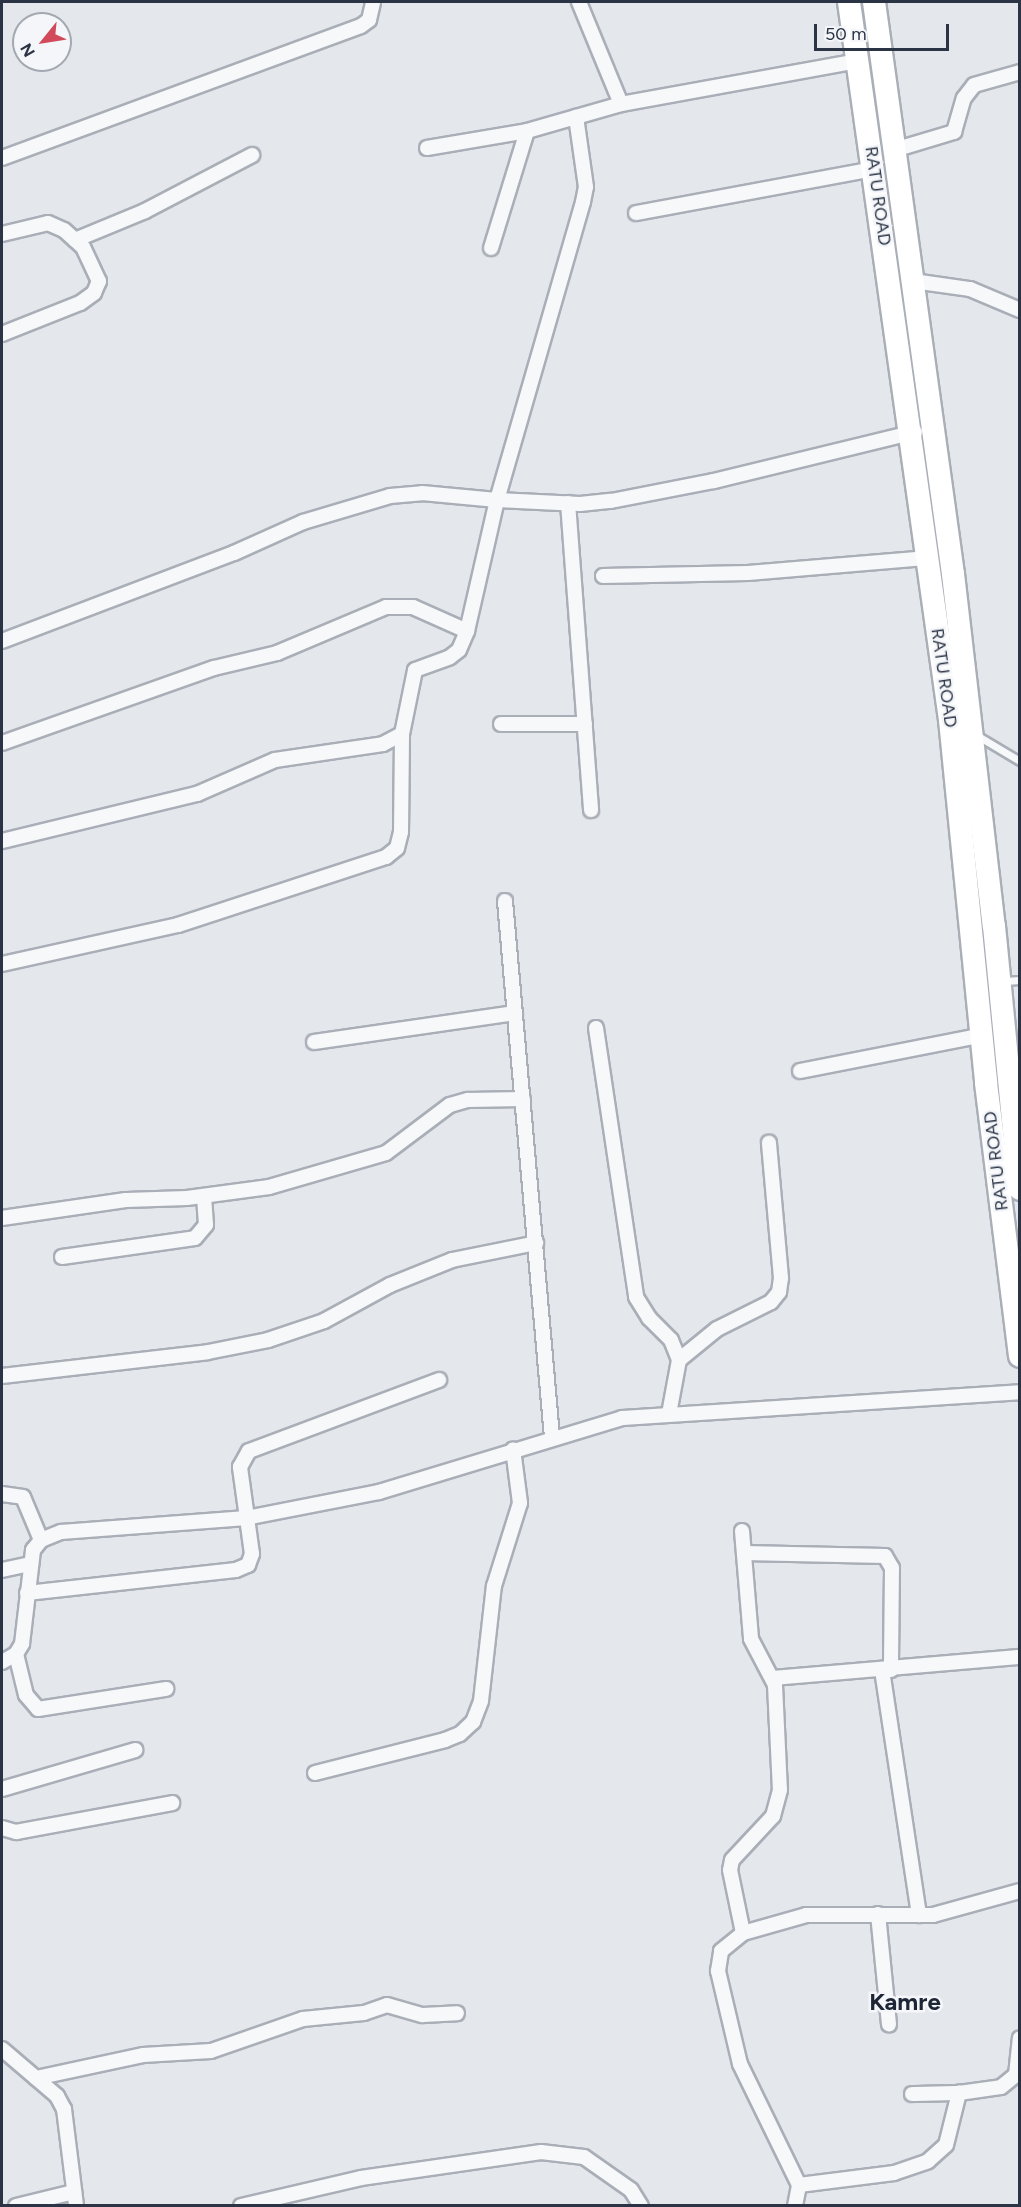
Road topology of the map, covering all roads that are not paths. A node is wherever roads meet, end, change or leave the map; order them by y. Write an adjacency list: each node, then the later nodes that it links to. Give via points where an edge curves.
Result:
1 (373, 2): 13 (street, via 369,20 361,26)
2 (579, 2): 7 (street)
3 (849, 2): 5 (main road, RATU ROAD)
4 (874, 2): 11 (main road, RATU ROAD)
5 (857, 61): 7 (street); 14 (main road, RATU ROAD)
6 (1020, 72): 11 (street, via 974,85 964,98 954,132)
7 (621, 104): 8 (street)
8 (576, 117): 9 (street); 24 (street, via 586,187 583,202)
9 (527, 131): 10 (street); 18 (street)
10 (428, 148)
11 (894, 150): 19 (main road, RATU ROAD)
12 (252, 155): 17 (street, via 145,211)
13 (2, 158)
14 (874, 169): 15 (street); 23 (main road, RATU ROAD)
15 (636, 213)
16 (2, 234): 17 (street, via 48,223)
17 (75, 240): 21 (street, via 96,267 99,281 94,293 80,303)
18 (491, 248)
19 (913, 281): 20 (street, via 970,289); 22 (main road, RATU ROAD)
20 (1020, 310)
21 (2, 334)
22 (933, 429): 23 (street); 32 (main road, RATU ROAD)
23 (909, 433): 25 (street, via 714,481 611,501); 26 (main road, RATU ROAD)
24 (497, 500): 25 (street); 28 (street); 29 (street, via 422,493 390,496 303,522 234,553)
25 (568, 503): 31 (street)
26 (928, 558): 27 (street, via 748,573); 43 (main road, RATU ROAD, via 950,720)
27 (603, 576)
28 (467, 631): 33 (street, via 459,650 450,657 415,670); 34 (street, via 413,607 386,607 278,653 214,668)
29 (2, 641)
30 (501, 724): 31 (street)
31 (585, 724): 36 (street)
32 (972, 732): 35 (lane); 40 (main road, RATU ROAD)
33 (402, 734): 37 (street, via 383,744 275,760 197,794); 39 (street, via 401,832 397,848 386,857 178,925)
34 (2, 743)
35 (1020, 761)
36 (591, 810)
37 (2, 841)
38 (505, 901): 41 (street)
39 (2, 964)
40 (1010, 980): 48 (main road, RATU ROAD)
41 (515, 1013): 44 (street); 46 (street)
42 (596, 1028): 56 (street, via 636,1297 671,1340)
43 (983, 1035): 45 (street); 47 (main road, RATU ROAD)
44 (315, 1042)
45 (800, 1071)
46 (523, 1099): 51 (street, via 468,1100 450,1105 386,1153 269,1187); 53 (street)
47 (989, 1106): 48 (lane); 50 (main road, RATU ROAD)
48 (1016, 1107): 50 (main road, RATU ROAD)
49 (769, 1143): 56 (street, via 779,1292 771,1302 717,1329)
50 (1014, 1188): 55 (main road, RATU ROAD)
51 (204, 1197): 52 (street, via 126,1200); 54 (street, via 206,1225 195,1238)
52 (2, 1218)
53 (536, 1243): 57 (street, via 452,1260 390,1285 324,1321 268,1340 208,1352); 61 (street)
54 (62, 1257)
55 (1020, 1356)
56 (679, 1360): 60 (street)
57 (2, 1376)
58 (439, 1380): 64 (street, via 249,1451 240,1467)
59 (1020, 1392): 60 (street)
60 (669, 1414): 61 (street, via 622,1418)
61 (552, 1437): 62 (street)
62 (513, 1449): 64 (street, via 379,1492); 78 (street, via 520,1503 494,1586 481,1701 473,1722 460,1734 445,1740)
63 (2, 1494): 66 (street, via 23,1497)
64 (246, 1518): 66 (street, via 61,1532); 70 (street, via 250,1562 236,1570)
65 (742, 1531): 67 (street)
66 (40, 1540): 68 (street, via 33,1550)
67 (744, 1553): 74 (street, via 885,1556 892,1569); 75 (street, via 754,1653)
68 (31, 1564): 69 (street); 70 (street)
69 (2, 1570)
70 (27, 1593): 71 (street, via 24,1633)
71 (16, 1654): 73 (street); 76 (street, via 26,1695 38,1709)
72 (1020, 1657): 74 (street)
73 (2, 1662)
74 (886, 1670): 75 (street); 84 (street)
75 (774, 1678): 85 (street, via 778,1806 735,1854 730,1869)
76 (166, 1689)
77 (135, 1750): 79 (street)
78 (315, 1773)
79 (2, 1789)
80 (172, 1803): 81 (street, via 16,1832)
81 (2, 1828)
82 (1020, 1891): 84 (street, via 967,1908)
83 (878, 1914): 84 (street); 85 (street, via 806,1915); 87 (street)
84 (919, 1915)
85 (744, 1933): 93 (street, via 721,1951 718,1971 740,2064)
86 (457, 2013): 90 (street, via 423,2015 387,2005 364,2013 303,2019 211,2051 143,2055)
87 (889, 2024)
88 (1020, 2038): 91 (street, via 1018,2067 1010,2082 993,2089)
89 (2, 2049): 90 (street)
90 (36, 2078): 94 (street, via 57,2096 64,2109)
91 (959, 2093): 92 (street); 93 (street, via 946,2145 928,2161 894,2173)
92 (912, 2094)
93 (799, 2186): 98 (street)
94 (75, 2199): 95 (street)
95 (16, 2205)
96 (241, 2205): 97 (street, via 361,2178 541,2152 590,2160 631,2190)
97 (641, 2205)
98 (795, 2205)

